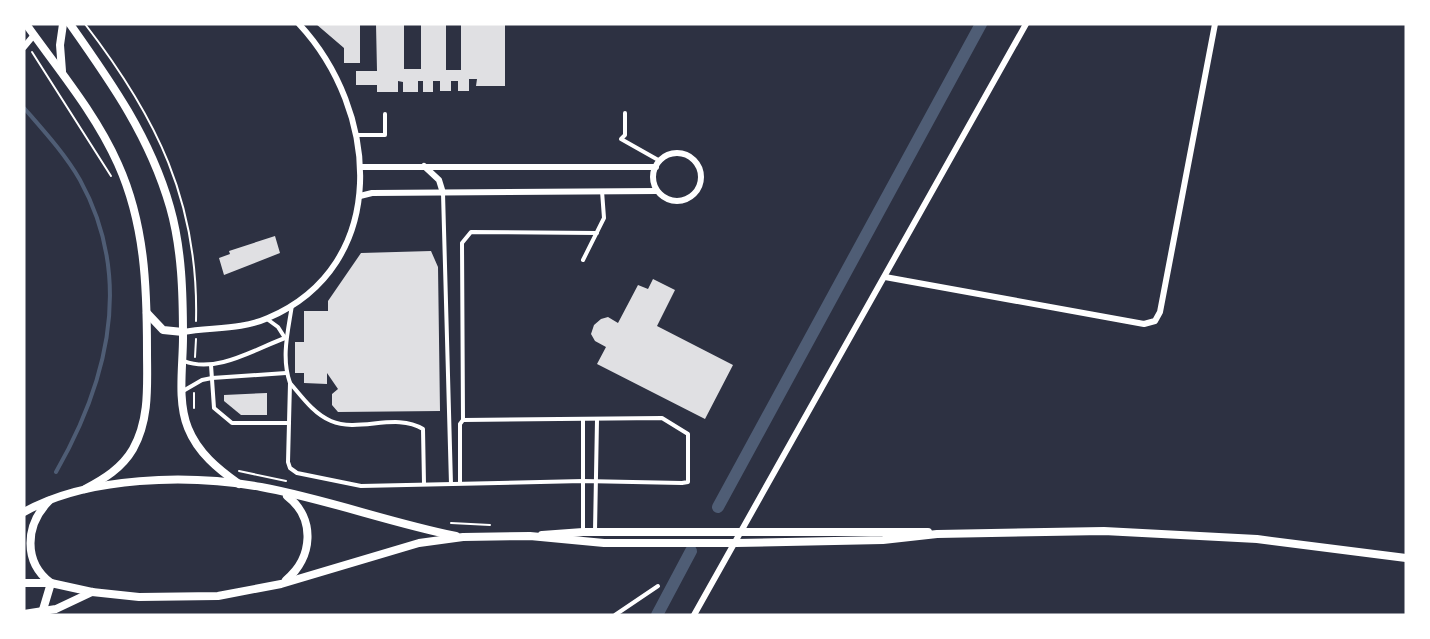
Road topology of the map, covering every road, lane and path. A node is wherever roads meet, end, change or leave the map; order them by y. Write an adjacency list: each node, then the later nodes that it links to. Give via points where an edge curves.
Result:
1 (26, 24): 9 (street)
2 (38, 24): 9 (street)
3 (63, 24): 11 (street)
4 (70, 24): 30 (street, via 128,107 158,168 178,243)
5 (85, 24): 29 (path, via 149,117 171,168 184,207 196,268)
6 (299, 24): 14 (street, via 330,68)
7 (1026, 24): 25 (street)
8 (1215, 24): 25 (street, via 1160,312 1155,321 1144,324)
9 (34, 35): 10 (street); 11 (street)
10 (25, 45): 18 (path)
11 (62, 74): 27 (street, via 104,137 130,194 143,253)
12 (625, 113): 15 (lane, via 625,135 621,139)
13 (384, 114): 14 (lane, via 385,135)
14 (356, 135): 17 (street)
15 (658, 164): 16 (street); 20 (street, via 654,183); 20 (street, via 675,154 683,155 696,164 701,177 695,194 684,200 671,200)
16 (424, 166): 17 (street); 21 (street, via 439,180)
17 (361, 167): 22 (street)
18 (114, 182)
19 (602, 191): 20 (street); 21 (street); 23 (lane, via 604,218)
20 (657, 191)
21 (443, 193): 22 (street); 52 (lane)
22 (360, 196): 26 (street, via 340,255 324,276)
23 (597, 233): 24 (lane); 42 (lane, via 471,232 462,243)
24 (583, 260)
25 (885, 277): 61 (street)
26 (292, 305): 28 (street); 31 (lane)
27 (147, 312): 30 (street, via 159,328); 53 (street, via 146,407 138,439 122,464)
28 (267, 319): 29 (street); 31 (lane)
29 (196, 330): 30 (street); 33 (path)
30 (183, 332): 32 (street)
31 (285, 338): 34 (lane); 35 (lane)
32 (183, 360): 33 (lane); 39 (street)
33 (194, 365): 34 (lane)
34 (211, 365): 36 (lane)
35 (286, 373): 36 (lane); 37 (lane)
36 (212, 378): 38 (lane); 44 (lane, via 214,408 232,423)
37 (290, 383): 44 (lane); 51 (lane, via 332,422 406,423 423,429)
38 (194, 384): 39 (lane); 40 (path)
39 (182, 392): 50 (street, via 185,419 196,443 215,466)
40 (194, 412)
41 (583, 419): 42 (lane); 43 (lane); 46 (lane)
42 (463, 420): 49 (lane)
43 (597, 420): 48 (lane); 48 (lane, via 662,418 673,424 688,434 690,474 688,482 682,483)
44 (289, 423): 51 (lane, via 288,462 297,473 361,486)
45 (235, 470): 47 (path)
46 (583, 481): 48 (lane); 49 (lane); 59 (lane)
47 (290, 482)
48 (596, 482): 60 (lane)
49 (460, 483): 52 (lane)
50 (239, 484): 53 (street, via 175,482); 54 (street)
51 (424, 484): 52 (lane)
52 (451, 484)
53 (85, 489): 55 (street)
54 (285, 494): 64 (street); 69 (street, via 303,514 308,541 301,563)
55 (54, 497): 56 (street); 68 (street, via 36,519 30,541 34,562)
56 (24, 512)
57 (444, 523): 58 (path)
58 (491, 525)
59 (583, 532): 60 (street); 63 (street)
60 (595, 532): 61 (street)
61 (741, 533): 62 (street, via 919,530); 65 (street)
62 (937, 534): 65 (street, via 884,540); 66 (street, via 1182,534)
63 (530, 536): 64 (street); 65 (street, via 604,543)
64 (463, 537): 69 (street, via 419,543)
65 (736, 543): 75 (street)
66 (1406, 558)
67 (24, 583): 68 (street)
68 (51, 583): 71 (street); 72 (street)
69 (281, 584): 71 (street, via 192,597)
70 (658, 586): 74 (lane)
71 (92, 592): 72 (street, via 67,606)
72 (42, 613): 73 (street)
73 (24, 614)
74 (615, 615)
75 (694, 615)

